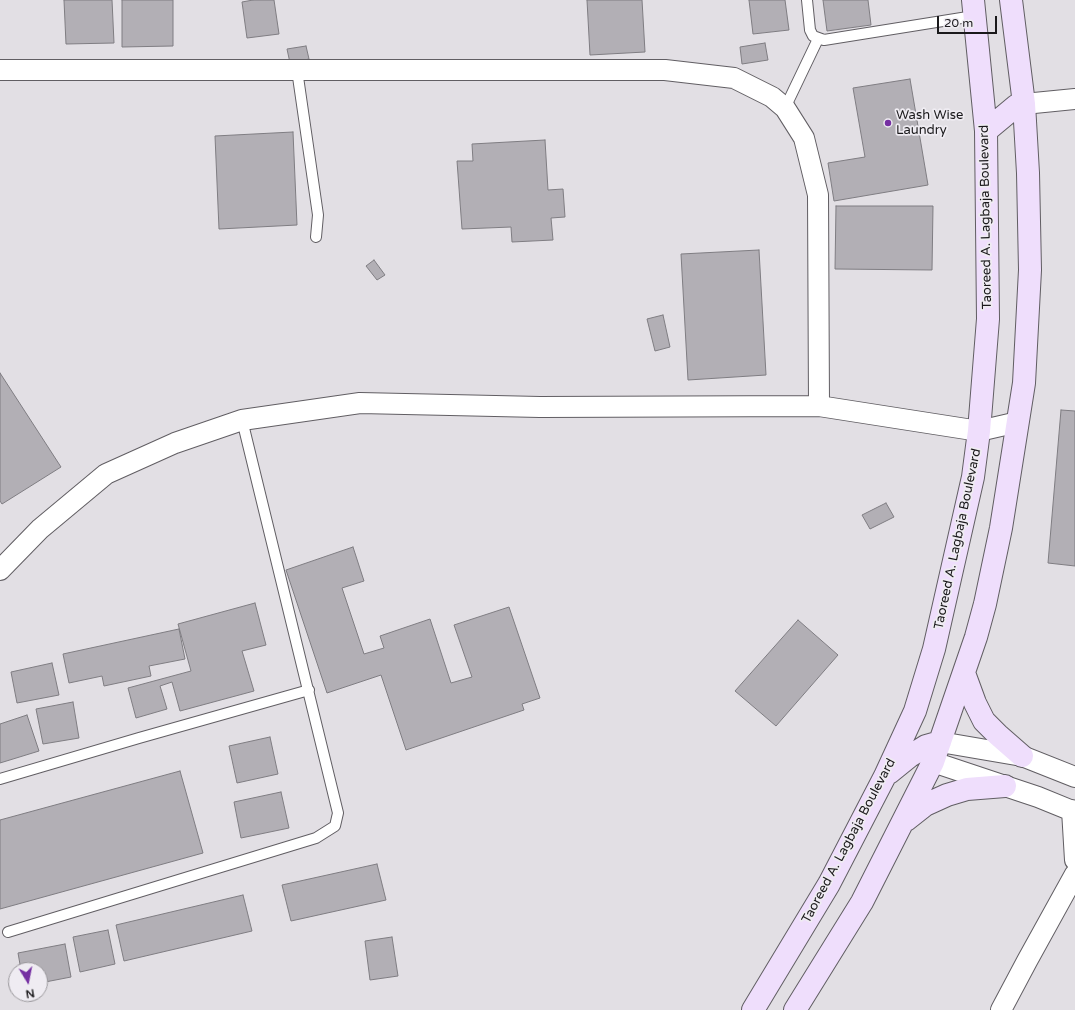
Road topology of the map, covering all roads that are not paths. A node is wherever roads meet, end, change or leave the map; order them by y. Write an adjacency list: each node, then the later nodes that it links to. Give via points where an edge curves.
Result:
1 (807, 0): 4 (lane, via 810,30)
2 (1011, 0): 8 (street)
3 (974, 8): 4 (lane, via 824,40); 10 (street, Taoreed A. Lagbaja Boulevard)
4 (818, 39): 9 (lane)
5 (0, 70): 6 (street)
6 (297, 70): 9 (street, via 665,70 734,78 772,97); 11 (lane, via 318,215)
7 (1075, 98): 8 (street)
8 (1024, 104): 10 (street, via 1016,106); 14 (street, via 1030,270 1024,383)
9 (785, 108): 12 (street, via 804,138 818,195)
10 (986, 131): 15 (street, Taoreed A. Lagbaja Boulevard, via 988,319)
11 (316, 237)
12 (819, 406): 13 (street, via 540,407 360,403); 15 (street)
13 (242, 420): 16 (street, via 175,443 106,474 40,528); 18 (lane)
14 (1018, 422): 15 (street); 17 (street, via 1001,528 985,604)
15 (979, 431): 19 (street, Taoreed A. Lagbaja Boulevard, via 973,477 934,649)
16 (0, 570)
17 (964, 673): 20 (street); 21 (street, via 984,721)
18 (309, 690): 24 (lane); 30 (lane, via 338,813 335,826 316,838)
19 (915, 711): 20 (street, via 921,735); 22 (street, Taoreed A. Lagbaja Boulevard)
20 (933, 750): 21 (street); 22 (street, via 910,756); 25 (street); 27 (street)
21 (1022, 756): 23 (street)
22 (885, 776): 31 (street, Taoreed A. Lagbaja Boulevard, via 829,884)
23 (1075, 777)
24 (0, 779)
25 (1005, 786): 26 (street); 27 (street, via 967,789 947,795 926,805)
26 (1073, 811): 28 (street)
27 (901, 823): 32 (street, via 862,902)
28 (1075, 860)
29 (1075, 874): 33 (street)
30 (8, 932)
31 (753, 1010)
32 (795, 1010)
33 (1001, 1010)

